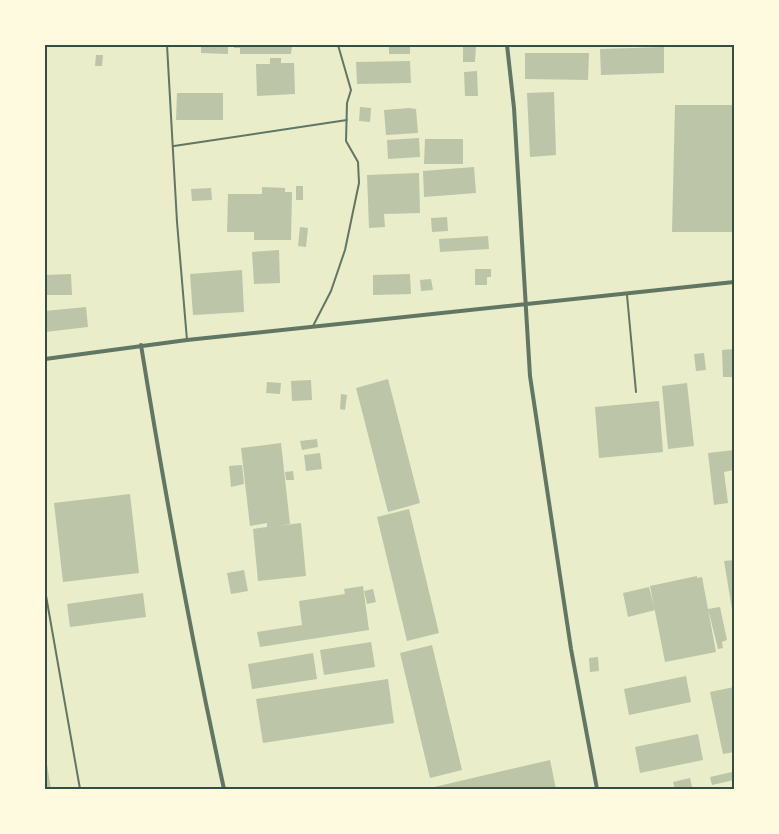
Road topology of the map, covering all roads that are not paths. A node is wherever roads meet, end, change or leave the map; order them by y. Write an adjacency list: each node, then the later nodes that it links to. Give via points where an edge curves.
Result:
1 (167, 45): 5 (lane)
2 (338, 45): 4 (lane, via 351,90)
3 (507, 45): 8 (street, via 514,108)
4 (347, 120): 5 (lane); 9 (lane, via 346,141 358,162 356,197 345,250 331,291)
5 (174, 146): 10 (lane)
6 (734, 282): 7 (street)
7 (627, 292): 8 (street); 13 (lane)
8 (524, 303): 9 (street); 17 (street, via 530,376 571,649)
9 (313, 326): 10 (street)
10 (187, 340): 11 (street)
11 (142, 346): 12 (street); 16 (street, via 163,482)
12 (45, 359)
13 (636, 392)
14 (45, 590): 15 (lane)
15 (80, 789)
16 (224, 789)
17 (597, 789)

